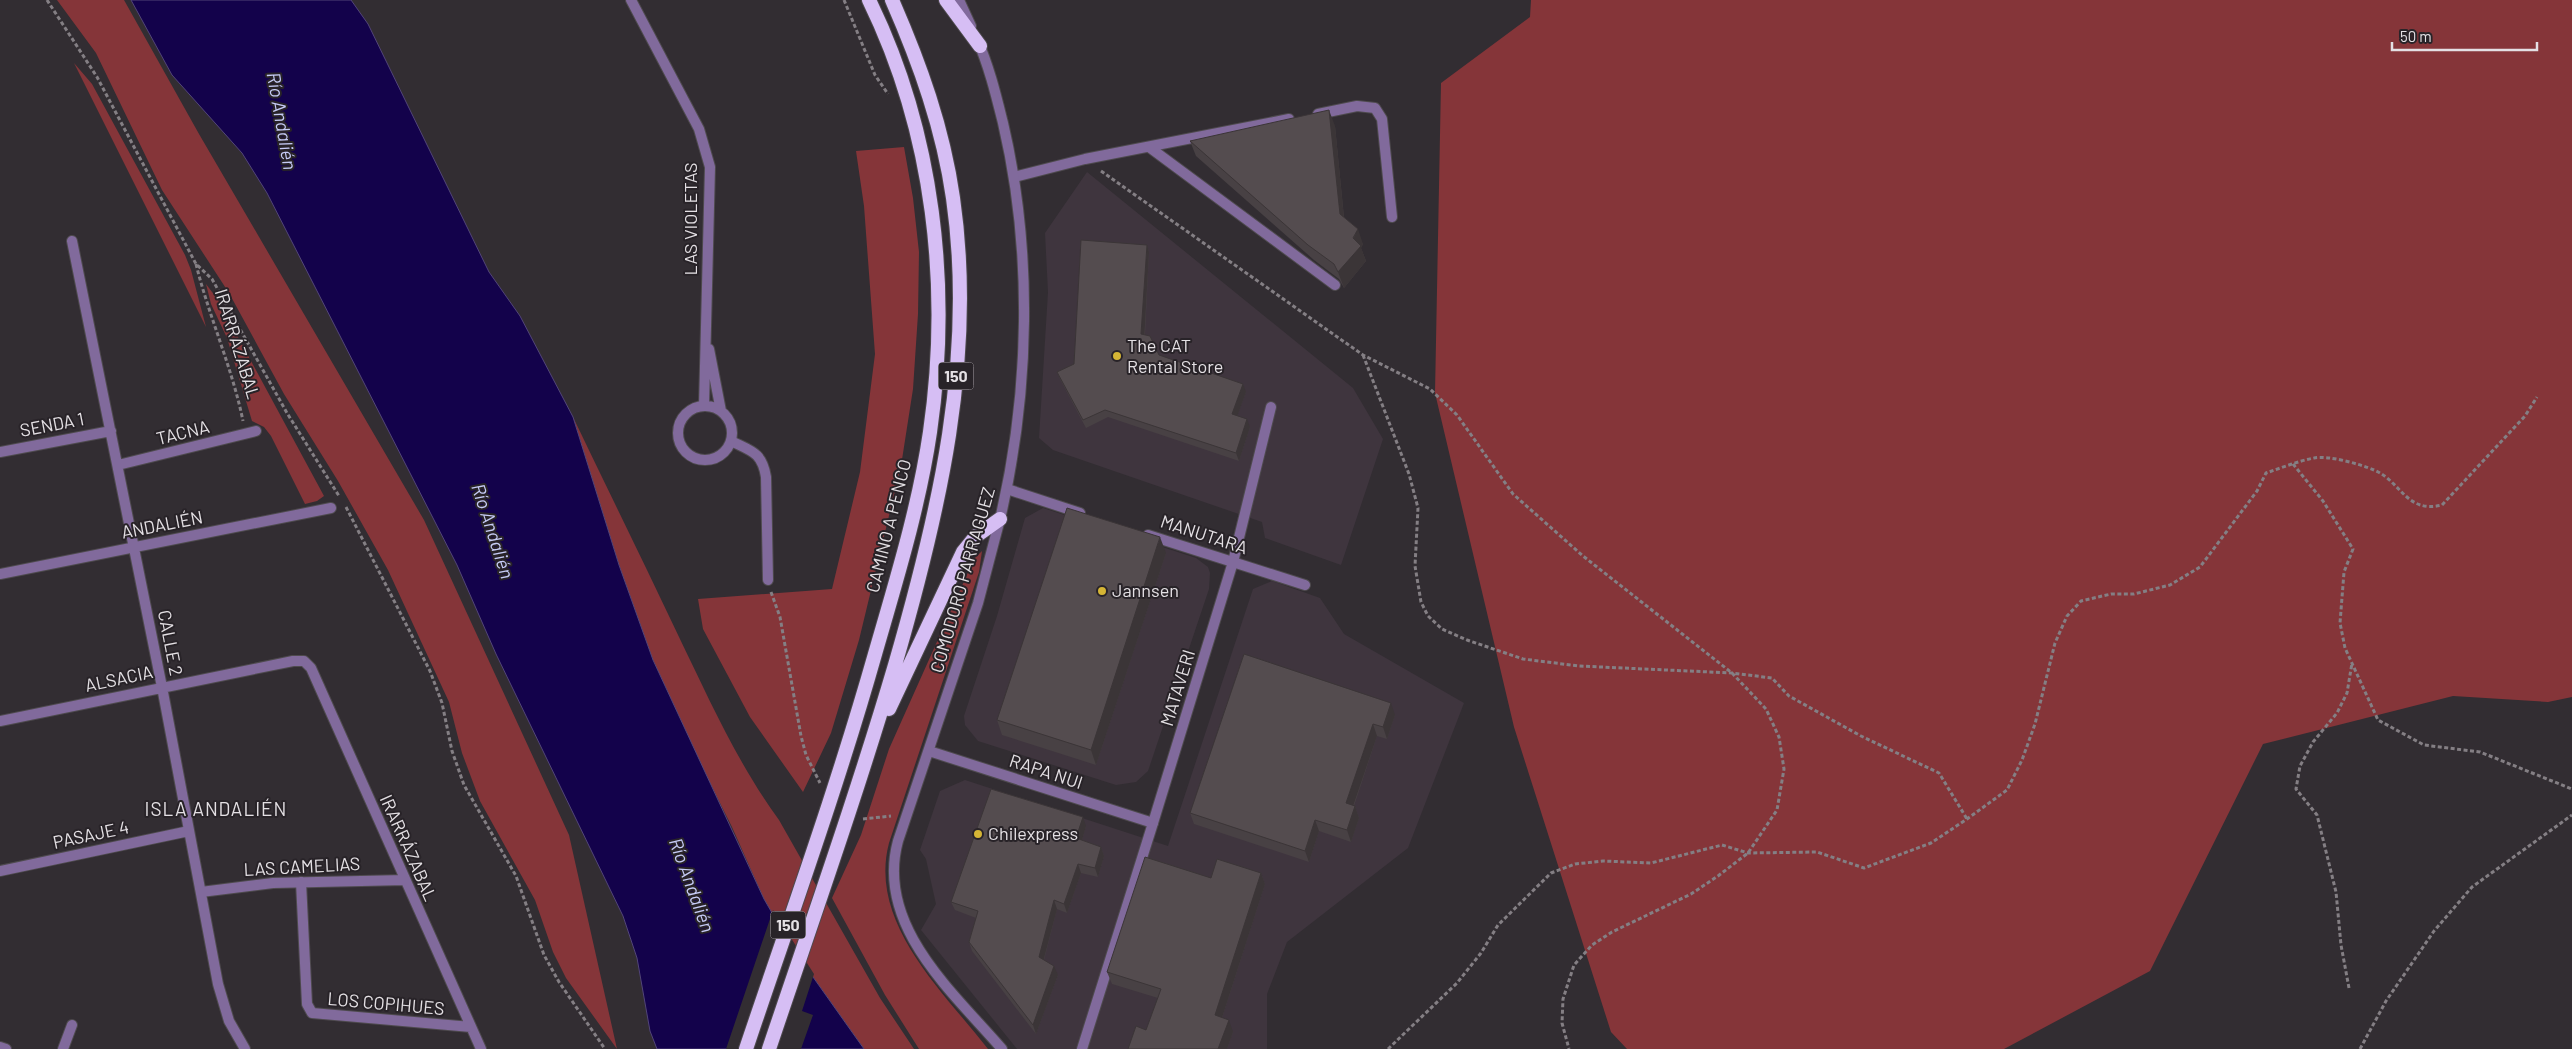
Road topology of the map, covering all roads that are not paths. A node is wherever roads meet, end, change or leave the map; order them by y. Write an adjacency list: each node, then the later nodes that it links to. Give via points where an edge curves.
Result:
1 (631, 0): 12 (street, LAS VIOLETAS, via 706,148 710,167)
2 (869, 0): 49 (highway, CAMINO A PENCO / 150, via 905,90 925,173 936,259 938,347 930,434 914,510 852,738)
3 (892, 0): 34 (highway, 150, via 924,79 946,158 958,239 958,349 954,404 938,506)
4 (946, 0): 6 (highway)
5 (959, 0): 6 (street, COMODORO PARRAGUEZ)
6 (980, 46): 8 (street, COMODORO PARRAGUEZ, via 999,105)
7 (1149, 147): 8 (street); 9 (street, via 1357,106 1374,108 1382,119); 11 (street)
8 (1014, 177): 21 (street, COMODORO PARRAGUEZ, via 1023,272 1023,342)
9 (1392, 217)
10 (72, 241): 16 (street, CALLE 2)
11 (1335, 285)
12 (705, 336): 13 (street); 15 (street)
13 (704, 406): 15 (street); 18 (street, via 689,410 683,416 678,427 681,446 689,455 709,460 725,450)
14 (1271, 407): 27 (street, MATAVERI)
15 (722, 411): 18 (street, via 730,422)
16 (111, 431): 19 (street, SENDA 1); 20 (street, CALLE 2)
17 (256, 431): 20 (street, TACNA)
18 (731, 441): 29 (street, via 756,453 764,464)
19 (0, 452)
20 (118, 466): 26 (street, CALLE 2)
21 (1007, 489): 23 (street); 24 (street, COMODORO PARRAGUEZ)
22 (331, 508): 26 (street, ANDALIÉN)
23 (1094, 517)
24 (1000, 519): 34 (highway, via 976,536 963,552); 35 (street, COMODORO PARRAGUEZ, via 978,603)
25 (1140, 532): 27 (street, MANUTARA)
26 (134, 547): 28 (street, ANDALIÉN); 32 (street, CALLE 2)
27 (1233, 562): 30 (street, MANUTARA); 36 (street, MATAVERI)
28 (0, 574)
29 (768, 580)
30 (1305, 585)
31 (304, 661): 32 (street, ALSACIA); 39 (street, IRARRÁZABAL, via 311,668)
32 (162, 687): 33 (street, ALSACIA); 37 (street, CALLE 2)
33 (0, 721)
34 (870, 751): 50 (highway, 150, via 852,819)
35 (929, 751): 36 (street, RAPA NUI); 51 (street, COMODORO PARRAGUEZ, via 893,858 893,876 903,918 923,956)
36 (1153, 823): 52 (street, MATAVERI)
37 (189, 831): 38 (street, PASAJE 4); 41 (street, CALLE 2)
38 (0, 871)
39 (405, 880): 40 (street, LAS CAMELIAS); 43 (street, IRARRÁZABAL)
40 (301, 882): 41 (street, LAS CAMELIAS); 43 (street, LOS COPIHUES, via 307,1004 312,1013)
41 (201, 892): 45 (street, CALLE 2, via 222,1003)
42 (72, 1025): 47 (street)
43 (471, 1027): 48 (street, IRARRÁZABAL)
44 (0, 1047): 46 (street)
45 (244, 1048)
46 (6, 1049)
47 (63, 1049)
48 (481, 1049)
49 (746, 1049)
50 (769, 1049)
51 (1002, 1049)
52 (1082, 1049)

